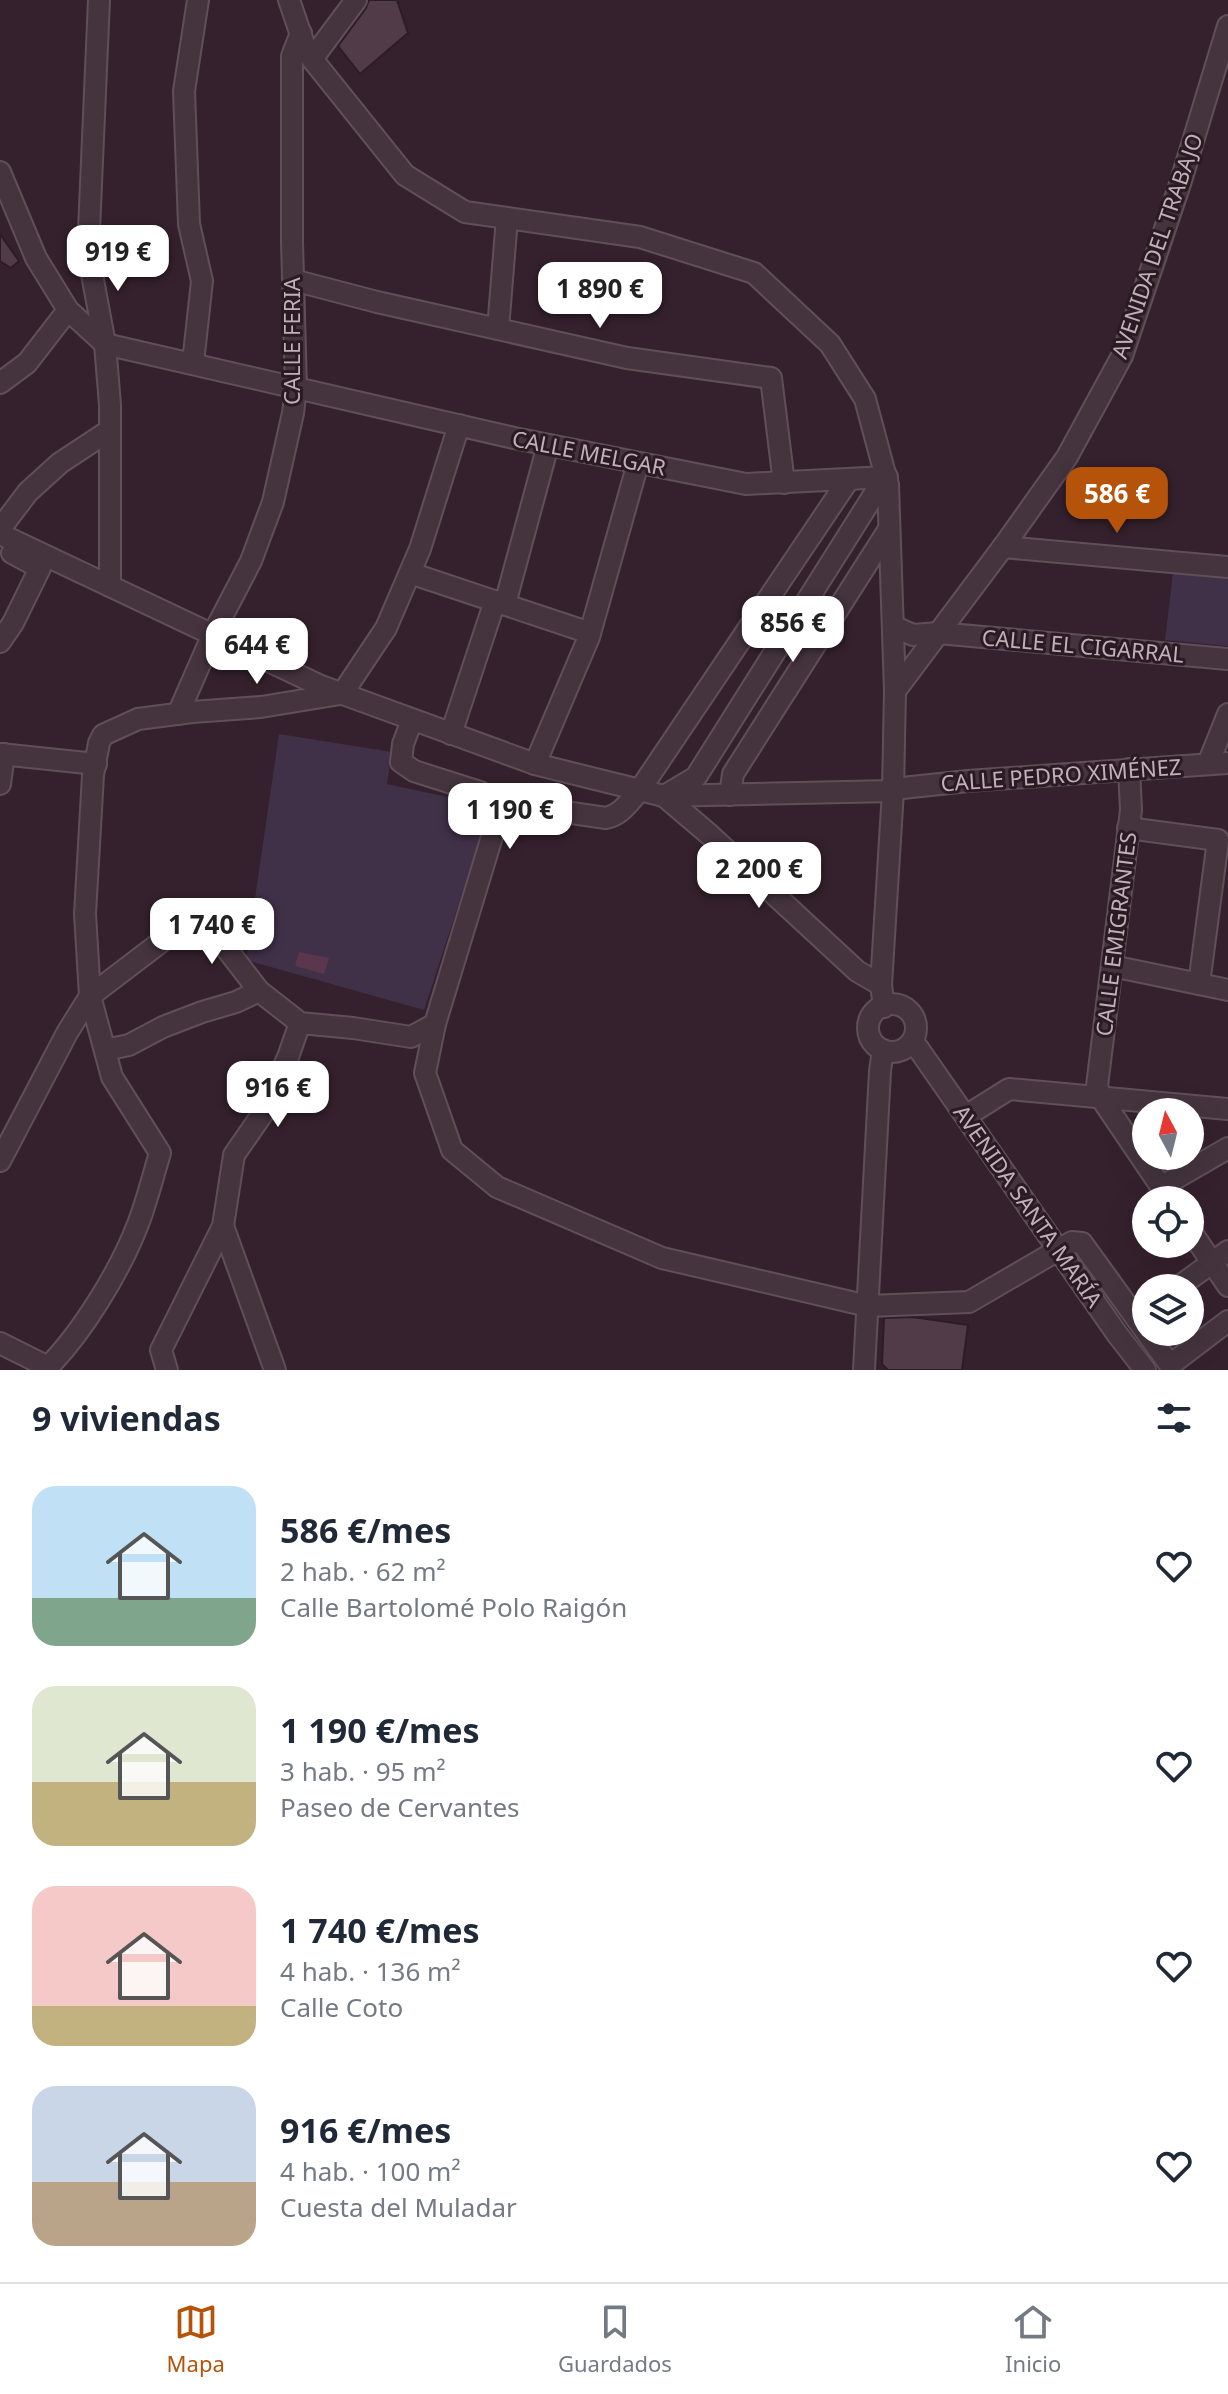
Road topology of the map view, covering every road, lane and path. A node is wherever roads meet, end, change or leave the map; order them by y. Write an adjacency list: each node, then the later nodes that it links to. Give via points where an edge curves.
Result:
1 (99, 0): 13 (street, via 88,253)
2 (198, 0): 14 (street, via 184,91 189,224 202,281)
3 (277, 0): 7 (street)
4 (289, 0): 7 (street, via 301,33)
5 (356, 0): 7 (street)
6 (1228, 26): 26 (street, AVENIDA DEL TRABAJO, via 1122,356 1067,457)
7 (302, 58): 9 (street, via 405,175 465,212); 10 (street, CALLE FERIA)
8 (0, 172): 11 (street, via 36,258)
9 (507, 218): 12 (street); 22 (street, via 640,237 754,273 830,344 865,399)
10 (293, 280): 12 (street); 16 (street, CALLE FERIA)
11 (68, 310): 13 (street); 15 (street, via 27,363)
12 (498, 329): 23 (street, via 627,358 771,378)
13 (105, 344): 14 (street, CALLE MELGAR); 18 (street)
14 (193, 363): 16 (street, CALLE MELGAR)
15 (0, 383)
16 (296, 388): 17 (street, CALLE MELGAR); 34 (street, CALLE FERIA, via 273,502 251,561)
17 (459, 425): 19 (street, CALLE MELGAR); 28 (street)
18 (110, 430): 25 (street, via 28,492); 29 (street)
19 (548, 445): 20 (street, CALLE MELGAR); 30 (street)
20 (638, 463): 23 (street, CALLE MELGAR, via 746,484); 32 (street)
21 (849, 479): 22 (street, CALLE MELGAR); 23 (street, CALLE MELGAR); 50 (street)
22 (887, 481): 24 (street); 52 (street, via 696,777)
23 (784, 483)
24 (889, 529): 31 (street); 51 (street, via 733,774)
25 (5, 535): 29 (street, CALLE PEDRO XIMÉNEZ); 35 (street, via 9,552 40,568)
26 (1003, 547): 27 (street); 33 (street, AVENIDA DEL TRABAJO)
27 (1228, 567)
28 (410, 573): 30 (street); 38 (street, via 386,628)
29 (110, 586): 34 (street, CALLE PEDRO XIMÉNEZ)
30 (500, 603): 32 (street); 42 (street)
31 (893, 626): 33 (street, CALLE EL CIGARRAL, via 913,635); 37 (street)
32 (590, 633): 45 (street)
33 (938, 633): 36 (street, CALLE EL CIGARRAL); 37 (street, AVENIDA DEL TRABAJO)
34 (213, 634): 38 (street, CALLE PEDRO XIMÉNEZ); 39 (street, CALLE FERIA)
35 (0, 642)
36 (1228, 659)
37 (895, 691): 49 (street)
38 (342, 694): 39 (street); 41 (street, CALLE PEDRO XIMÉNEZ)
39 (178, 714): 44 (street, via 138,719 103,735)
40 (1228, 714): 46 (street)
41 (412, 720): 42 (street, CALLE PEDRO XIMÉNEZ); 53 (street, via 401,762)
42 (451, 734): 45 (street, CALLE PEDRO XIMÉNEZ)
43 (2, 754): 44 (street); 48 (street)
44 (96, 764): 60 (street, via 85,914)
45 (535, 764): 50 (street, CALLE PEDRO XIMÉNEZ)
46 (1218, 764): 47 (street, CALLE PEDRO XIMÉNEZ)
47 (1129, 769): 49 (street, CALLE PEDRO XIMÉNEZ); 54 (street, CALLE EMIGRANTES)
48 (0, 784)
49 (893, 790): 51 (street, CALLE PEDRO XIMÉNEZ); 57 (street)
50 (639, 791): 52 (street, CALLE PEDRO XIMÉNEZ); 53 (street, via 615,816 606,818)
51 (730, 795): 52 (street, CALLE PEDRO XIMÉNEZ)
52 (664, 796): 57 (street, via 857,971)
53 (496, 802): 63 (street, via 498,817)
54 (1128, 828): 55 (street, CALLE EMIGRANTES); 56 (street, via 1218,840)
55 (1112, 966): 56 (street); 67 (street, CALLE EMIGRANTES, via 1097,1086)
56 (1199, 984): 58 (street)
57 (881, 985): 61 (street)
58 (1228, 990)
59 (259, 991): 60 (street, via 199,913); 62 (street); 65 (street)
60 (90, 996): 65 (street); 70 (street)
61 (884, 1007): 64 (street, via 899,1005 909,1011 915,1020); 66 (street, via 869,1025 874,1044)
62 (300, 1023): 63 (street, via 411,1037); 75 (street, via 263,1113 234,1155)
63 (435, 1024): 82 (street, via 425,1073 452,1150 497,1187 662,1258)
64 (913, 1041): 66 (street, via 905,1049); 69 (street, AVENIDA SANTA MARÍA)
65 (105, 1050): 88 (street, via 112,1077 160,1153 138,1224 108,1286)
66 (883, 1050): 82 (street)
67 (1101, 1098): 68 (street); 69 (street, via 1009,1089); 73 (street)
68 (1228, 1109)
69 (966, 1116): 77 (street, AVENIDA SANTA MARÍA)
70 (6, 1132): 72 (street)
71 (1228, 1148): 74 (street)
72 (0, 1161)
73 (1161, 1186)
74 (1177, 1186)
75 (223, 1226): 89 (street, via 161,1350); 90 (street)
76 (1204, 1243): 78 (street)
77 (1058, 1250): 81 (street, via 1082,1243); 82 (street, via 969,1302); 92 (street, AVENIDA SANTA MARÍA)
78 (1220, 1257): 79 (street); 80 (street)
79 (1196, 1274)
80 (1228, 1286)
81 (1132, 1303)
82 (868, 1306): 91 (street)
83 (1228, 1321): 84 (street)
84 (1204, 1339)
85 (0, 1343): 88 (street)
86 (1159, 1346): 87 (street, via 1170,1365)
87 (1195, 1346)
88 (46, 1369)
89 (167, 1370)
90 (275, 1370)
91 (864, 1370)
92 (1145, 1370)

